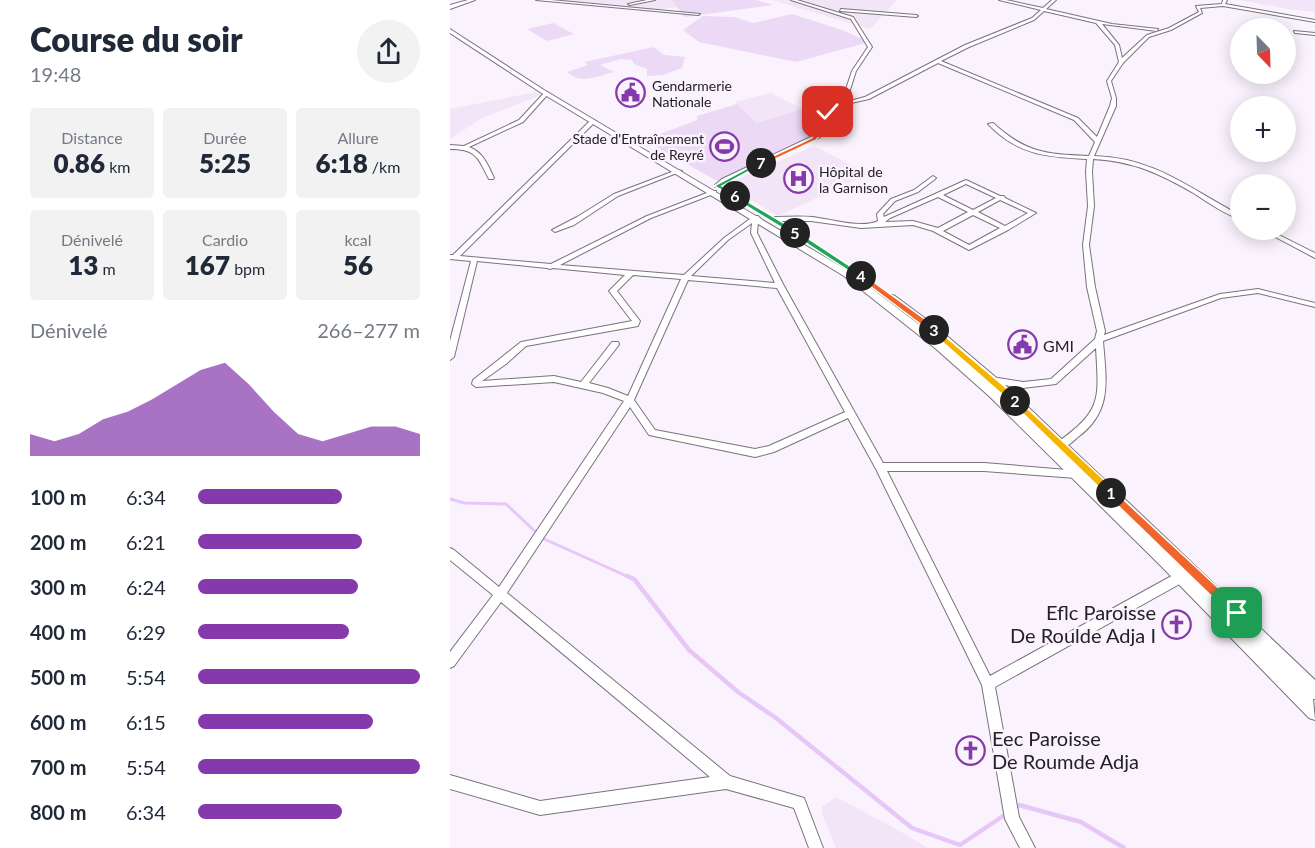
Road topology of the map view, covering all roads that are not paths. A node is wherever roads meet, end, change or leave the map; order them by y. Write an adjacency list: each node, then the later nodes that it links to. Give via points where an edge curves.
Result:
1 (466, 0): 12 (main road)
2 (473, 0): 12 (main road)
3 (538, 0): 13 (street)
4 (653, 0): 13 (street)
5 (794, 0): 9 (street)
6 (819, 0): 9 (street)
7 (1001, 0): 14 (street)
8 (1054, 0): 14 (street)
9 (808, 3): 15 (street); 28 (street, via 852,18 870,42 848,84 846,96)
10 (1224, 3): 18 (street); 21 (street, via 1197,7 1201,12)
11 (855, 4): 15 (street)
12 (450, 6)
13 (616, 6): 16 (street)
14 (1045, 9): 19 (street); 25 (street, via 1033,19 967,46)
15 (854, 11): 17 (street)
16 (698, 14)
17 (916, 16)
18 (1315, 21)
19 (1098, 22): 21 (street); 26 (street, via 1118,45)
20 (450, 26): 38 (main road)
21 (1161, 31): 26 (street, via 1148,36)
22 (450, 32): 27 (main road)
23 (1296, 32): 24 (street)
24 (1315, 34)
25 (940, 62): 28 (street, via 867,98); 31 (street, via 1076,119)
26 (1121, 62): 31 (street, via 1109,81 1113,106)
27 (547, 93): 29 (main road); 32 (street, via 521,122)
28 (838, 105): 38 (street, via 819,121 818,136 814,139 724,180)
29 (593, 121): 35 (main road); 51 (street)
30 (991, 124): 34 (street, via 1022,149)
31 (1097, 141): 34 (street)
32 (467, 146): 33 (street); 37 (street, via 481,156)
33 (450, 147)
34 (1090, 159): 42 (street, via 1141,164); 58 (street, via 1091,206 1086,245 1101,331)
35 (679, 171): 38 (main road); 47 (street, via 616,195 585,213 576,223)
36 (933, 177): 45 (street, via 916,191 893,200 880,214)
37 (490, 178)
38 (715, 189): 43 (main road); 44 (main road); 53 (street)
39 (939, 195): 40 (street, via 969,182); 41 (street); 45 (street)
40 (1002, 197): 41 (street); 46 (street, via 1033,213)
41 (973, 212): 46 (street); 48 (street)
42 (1230, 213)
43 (757, 218): 55 (street, via 726,239); 56 (street, via 754,233); 67 (main road, via 847,274 939,345)
44 (773, 219): 45 (street, via 811,219 861,226); 61 (main road, via 864,278)
45 (879, 223): 48 (street, via 913,223)
46 (1006, 229): 48 (street, via 969,248)
47 (555, 230)
48 (938, 231)
49 (1284, 240): 50 (street)
50 (1315, 256)
51 (453, 257): 52 (street)
52 (474, 261): 53 (street); 60 (street)
53 (550, 267): 54 (street)
54 (631, 273): 55 (street); 62 (street, via 613,291 635,324 524,344 476,384 554,379)
55 (685, 278): 56 (street); 63 (street)
56 (780, 286): 64 (street)
57 (1315, 305): 58 (street, via 1245,291 1197,302)
58 (1099, 340): 61 (street, via 1053,382 1023,385); 65 (street, via 1102,403 1091,422)
59 (615, 344): 62 (street)
60 (450, 357)
61 (992, 380): 65 (main road)
62 (583, 384): 63 (street)
63 (630, 400): 64 (street, via 652,433 755,453); 70 (street)
64 (850, 413): 66 (street)
65 (1061, 445): 73 (main road)
66 (880, 467): 67 (street, via 984,467); 72 (street)
67 (1076, 474): 69 (main road)
68 (450, 553): 70 (street)
69 (1181, 577): 72 (street); 74 (main road)
70 (501, 593): 71 (street); 76 (street)
71 (450, 662)
72 (988, 684): 77 (street, via 1012,819)
73 (1315, 691)
74 (1315, 712)
75 (450, 782): 76 (street, via 540,808)
76 (726, 782): 78 (street, via 799,803)
77 (1027, 847)
78 (816, 848)

